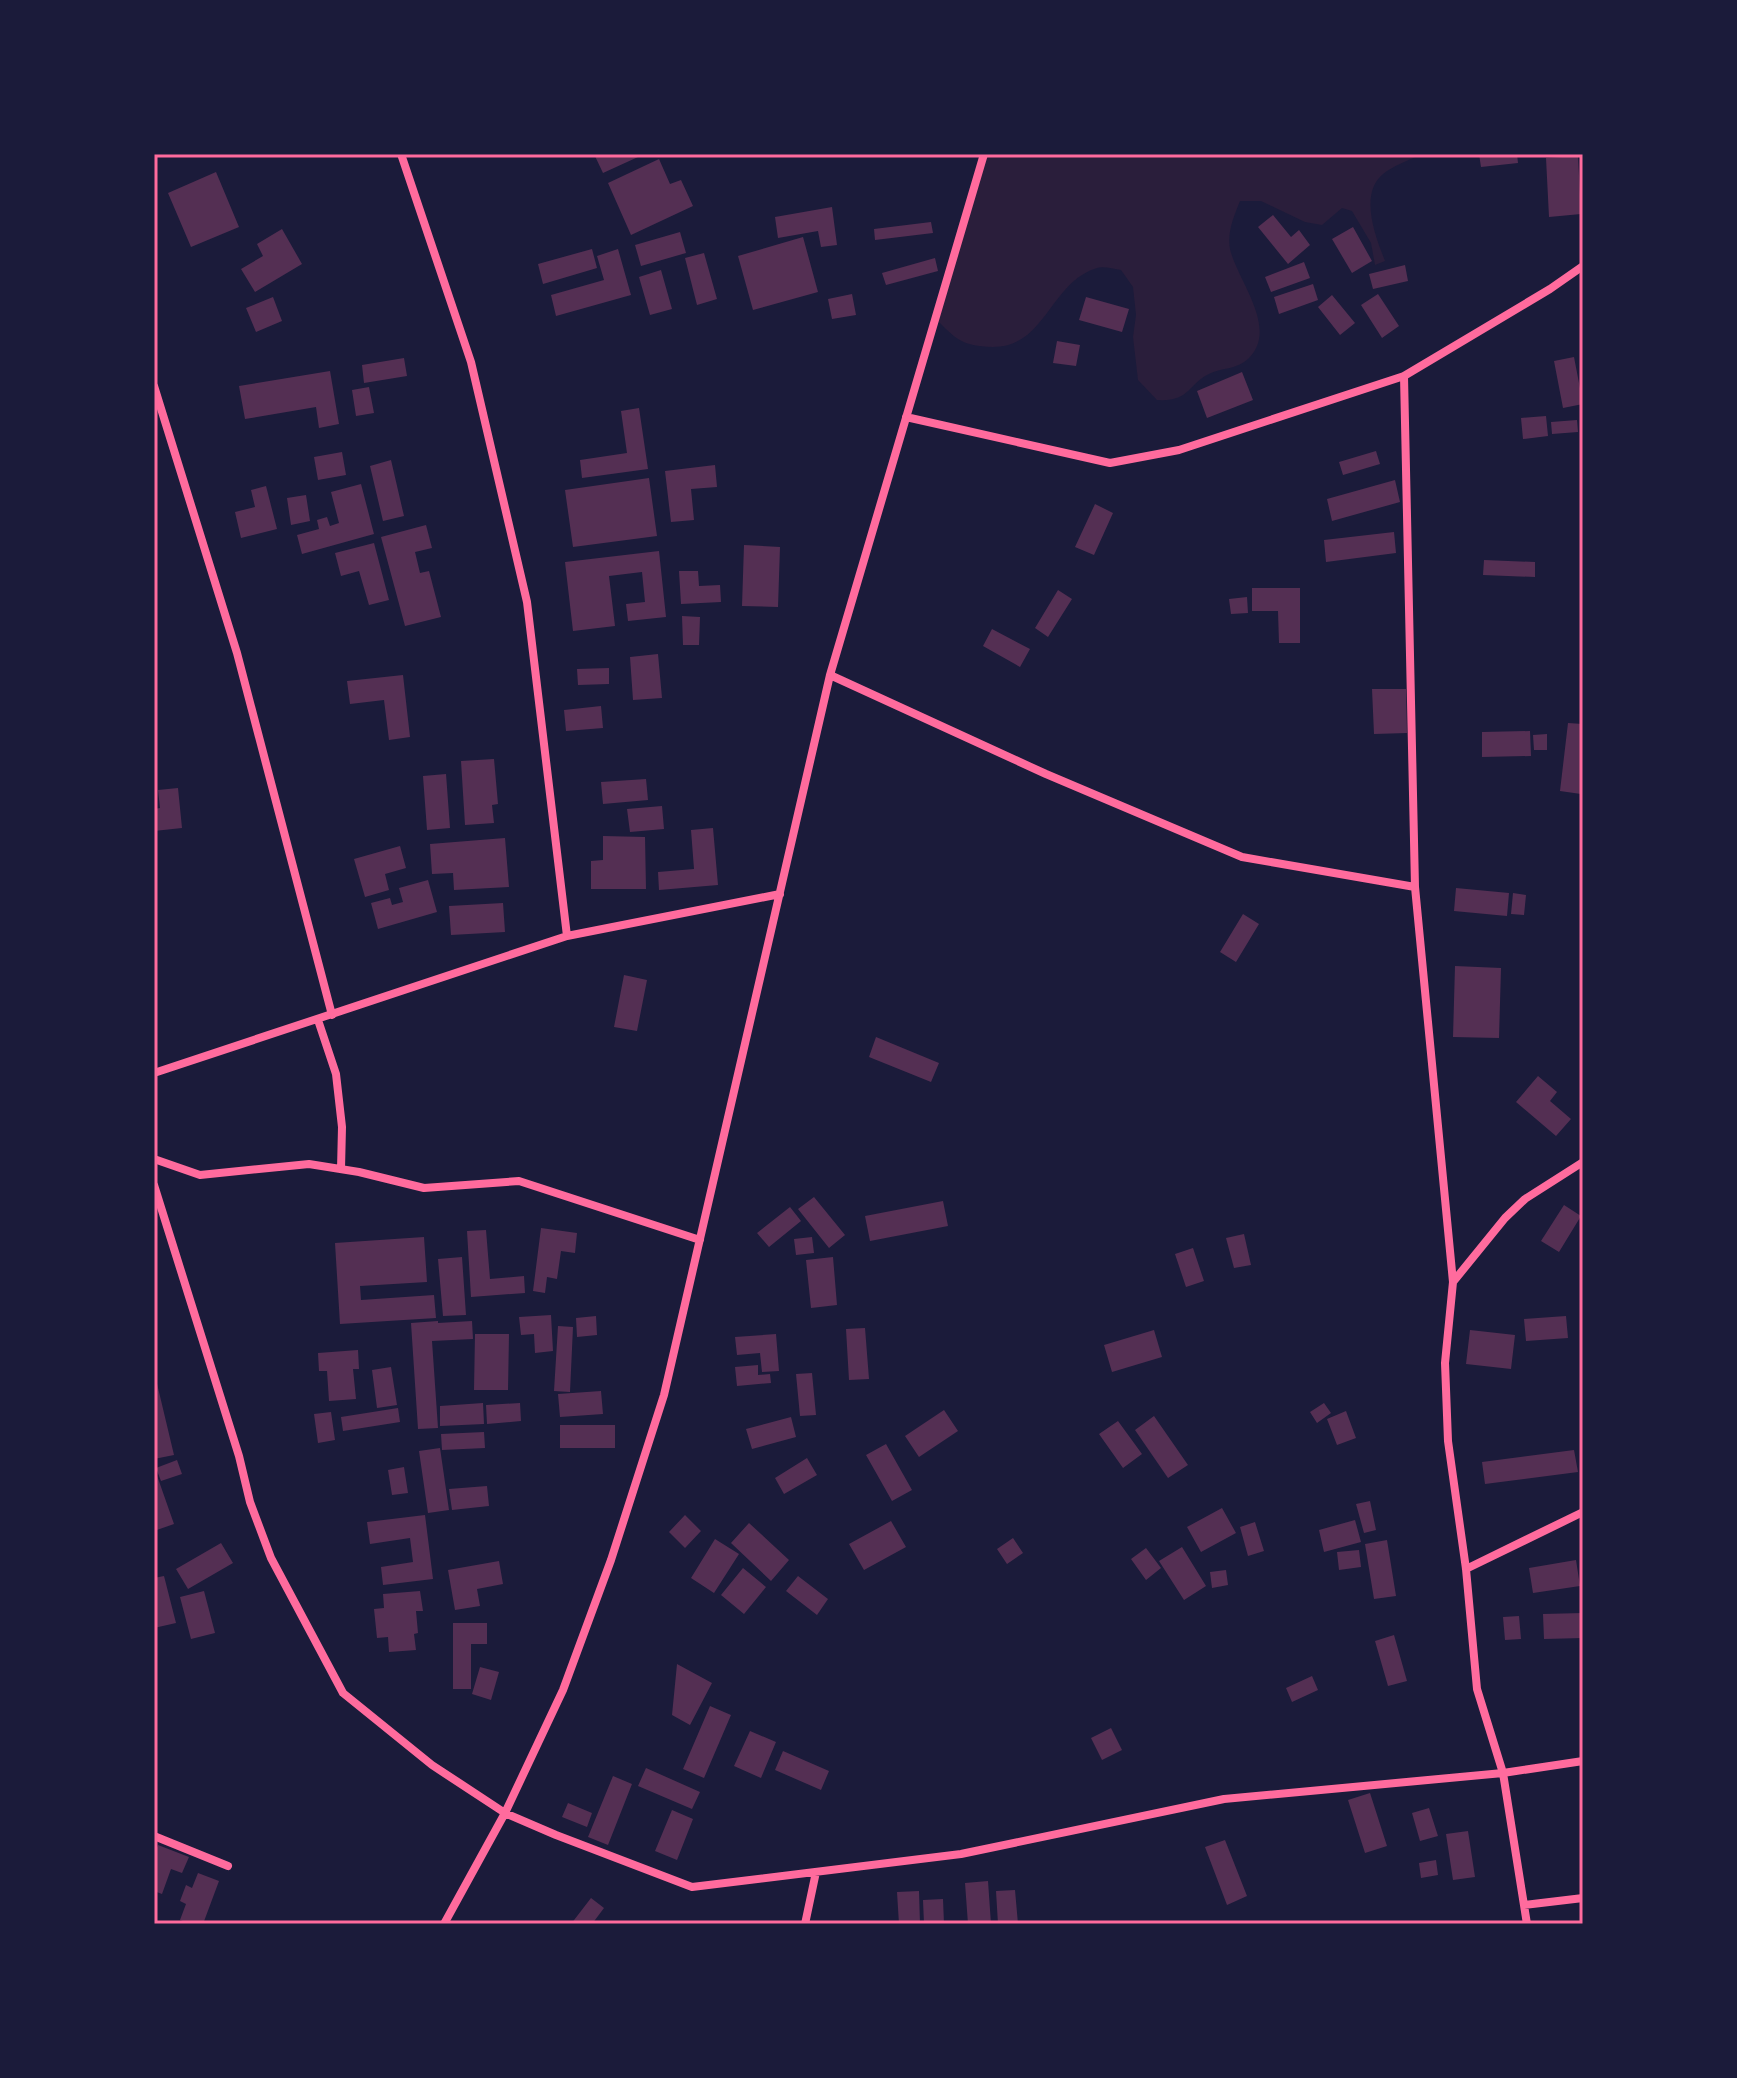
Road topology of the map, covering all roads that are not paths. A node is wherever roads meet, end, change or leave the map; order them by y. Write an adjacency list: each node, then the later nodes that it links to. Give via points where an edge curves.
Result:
1 (401, 154): 10 (street, via 471,362 527,602)
2 (984, 154): 6 (street)
3 (1583, 266): 4 (street)
4 (1404, 376): 6 (street, via 1179,450 1110,463); 8 (street)
5 (154, 386): 11 (street, via 237,653)
6 (906, 417): 7 (street)
7 (830, 675): 8 (street, via 1242,857); 9 (street)
8 (1415, 887): 19 (street)
9 (780, 894): 10 (street); 18 (street)
10 (567, 936): 11 (street)
11 (332, 1015): 12 (street)
12 (318, 1020): 13 (street); 16 (street, via 336,1074)
13 (154, 1073)
14 (154, 1159): 16 (street, via 200,1175 309,1164)
15 (1583, 1162): 19 (street, via 1525,1199)
16 (341, 1169): 18 (street, via 424,1188 519,1181)
17 (154, 1185): 24 (street, via 250,1502 271,1558 343,1693 432,1765)
18 (700, 1240): 24 (street, via 664,1395 611,1560 563,1690)
19 (1453, 1282): 21 (street, via 1445,1363 1448,1441)
20 (1583, 1512): 21 (street)
21 (1466, 1569): 23 (street, via 1477,1689)
22 (1583, 1761): 23 (street)
23 (1503, 1773): 27 (street, via 1224,1799 961,1854); 29 (street)
24 (505, 1813): 27 (street, via 692,1887); 30 (street)
25 (154, 1836): 26 (street)
26 (228, 1866)
27 (816, 1872): 31 (street)
28 (1583, 1898): 29 (street)
29 (1524, 1905): 32 (street)
30 (444, 1924)
31 (805, 1924)
32 (1527, 1924)

